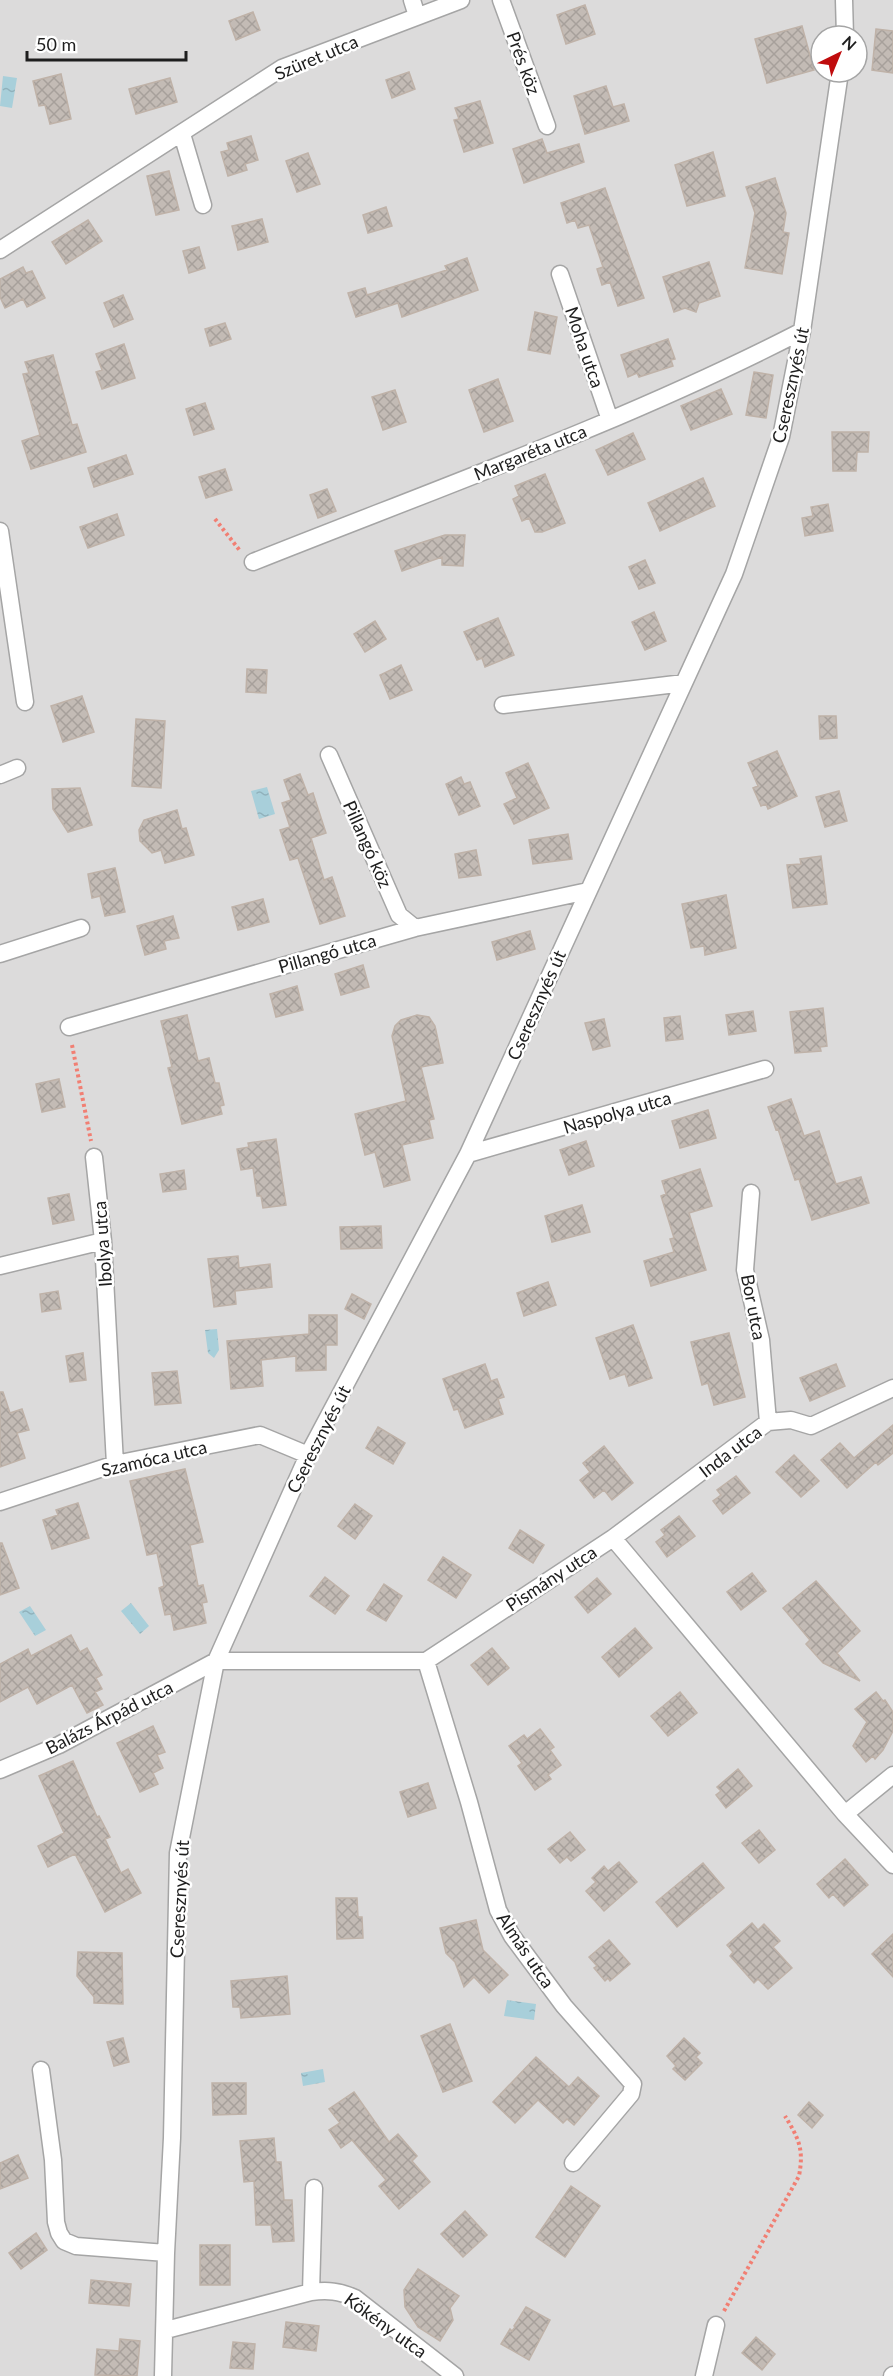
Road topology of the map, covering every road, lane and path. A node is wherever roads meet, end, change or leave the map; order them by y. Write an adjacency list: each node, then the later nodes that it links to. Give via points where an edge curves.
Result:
1 (461, 0): 4 (street, Szüret utca)
2 (501, 0): 7 (street, Prés köz)
3 (844, 0): 5 (street)
4 (415, 8): 8 (street, Szüret utca, via 282,68)
5 (845, 24)
6 (838, 84): 12 (street, Cseresznyés út)
7 (547, 126)
8 (182, 134): 9 (street); 10 (street, Szüret utca)
9 (202, 205)
10 (0, 250)
11 (560, 274): 13 (street, Moha utca)
12 (802, 332): 13 (street, Margaréta utca); 17 (street, Cseresznyés út, via 781,437 734,574)
13 (610, 420): 16 (street, Margaréta utca)
14 (215, 519): 16 (path)
15 (0, 531): 18 (street)
16 (253, 562)
17 (684, 683): 19 (street); 23 (street, Cseresznyés út)
18 (25, 702)
19 (503, 705)
20 (329, 755): 25 (street, Pillangó köz, via 399,915)
21 (17, 768): 22 (street)
22 (0, 775)
23 (588, 891): 25 (street, Pillangó utca); 29 (street, Cseresznyés út)
24 (81, 928): 26 (street)
25 (415, 928): 27 (street, Pillangó utca)
26 (0, 954)
27 (69, 1027): 30 (path)
28 (765, 1069): 29 (street, Naspolya utca)
29 (468, 1154): 36 (street, Cseresznyés út)
30 (94, 1156): 32 (street, Ibolya utca)
31 (751, 1192): 35 (street, Bor utca, via 745,1270 762,1340)
32 (103, 1241): 33 (street); 37 (street, Ibolya utca)
33 (0, 1266)
34 (893, 1388): 35 (street, Inda utca, via 811,1426 791,1420)
35 (768, 1422): 39 (street, Inda utca)
36 (308, 1455): 37 (street, Szamóca utca, via 260,1435); 40 (street, Cseresznyés út)
37 (115, 1464): 38 (street, Szamóca utca)
38 (0, 1502)
39 (613, 1538): 41 (street, Pismány utca); 44 (street, Pismány utca)
40 (216, 1661): 41 (street); 42 (street, Balázs Árpád utca, via 59,1745); 50 (street, Cseresznyés út, via 178,1853 172,2138)
41 (426, 1661): 48 (street, Almás utca, via 498,1910 512,1936 564,2006 633,2084 631,2094)
42 (0, 1770)
43 (893, 1775): 44 (street)
44 (845, 1814): 45 (street, Pismány utca)
45 (893, 1865)
46 (41, 2070): 50 (street, via 54,2160 56,2222 64,2241 76,2246)
47 (785, 2116): 52 (path, via 798,2138 802,2158 799,2176)
48 (573, 2163)
49 (314, 2188): 51 (street)
50 (165, 2253): 53 (street, Cseresznyés út)
51 (311, 2292): 53 (street, Kökény utca); 55 (street, Kökény utca, via 340,2291 355,2298)
52 (716, 2325): 56 (street)
53 (166, 2330): 54 (street, Cseresznyés út)
54 (163, 2376)
55 (455, 2376)
56 (704, 2376)

